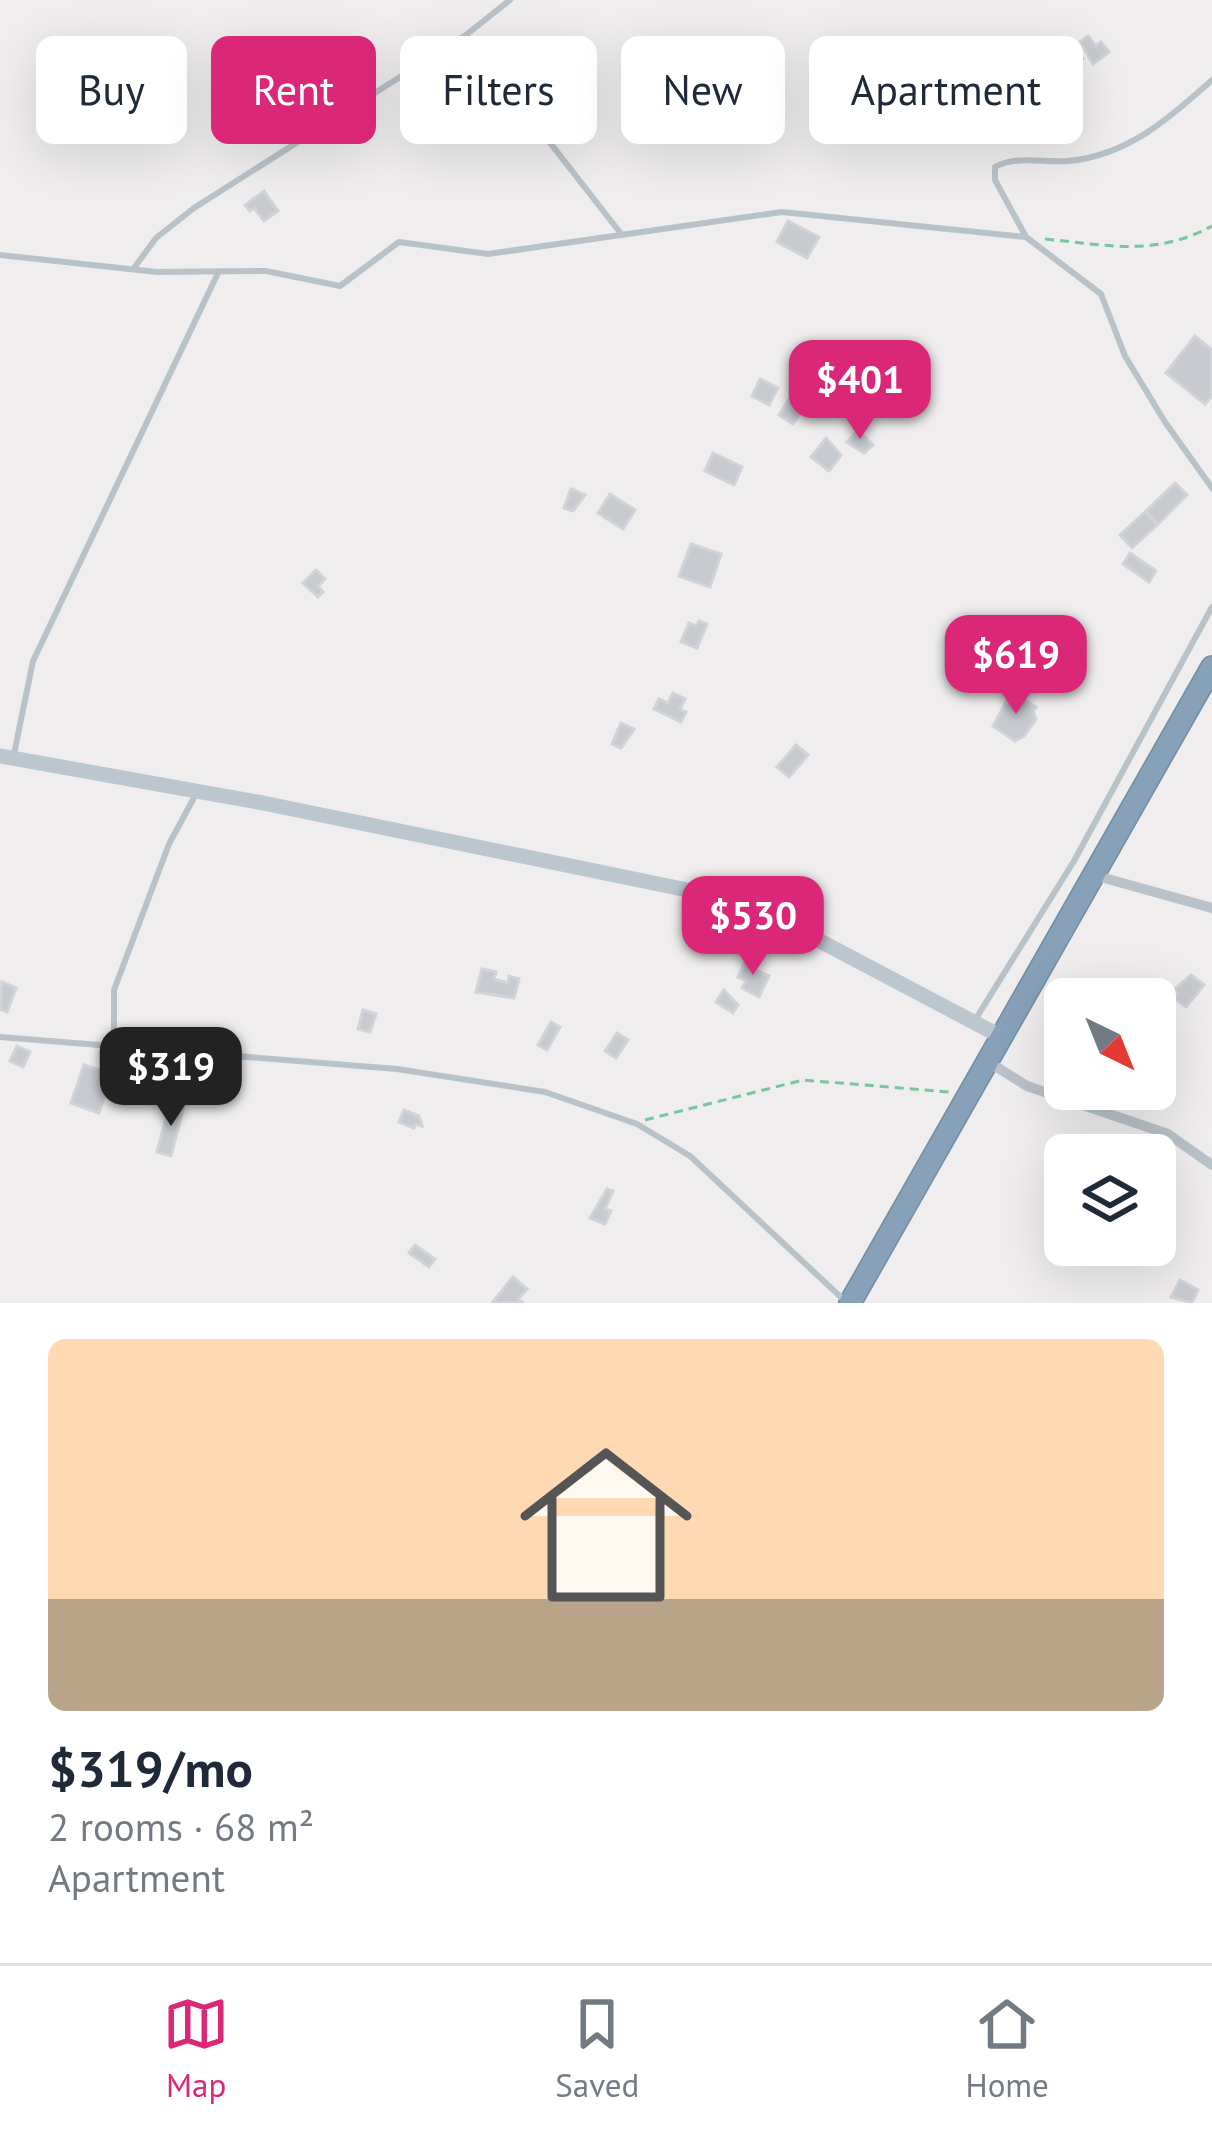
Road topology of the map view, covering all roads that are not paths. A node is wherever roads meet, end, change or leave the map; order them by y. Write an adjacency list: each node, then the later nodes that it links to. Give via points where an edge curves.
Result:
1 (510, 0): 2 (lane)
2 (466, 35): 4 (lane); 7 (lane, via 194,208)
3 (1212, 80): 5 (lane, via 1112,154 995,167)
4 (622, 235): 5 (lane, via 782,212); 8 (lane, via 488,254 399,242 340,286 266,271)
5 (1026, 237): 9 (lane, via 1101,294 1125,356)
6 (0, 255): 7 (lane)
7 (133, 269): 8 (lane)
8 (218, 273): 12 (lane, via 33,662)
9 (1212, 488)
10 (1212, 607): 16 (lane, via 1074,861)
11 (1212, 667): 14 (highway)
12 (6, 757): 13 (main road)
13 (198, 791): 16 (main road, via 746,902); 19 (lane, via 169,844 114,990)
14 (1096, 876): 15 (street); 18 (highway)
15 (1212, 908)
16 (974, 1022): 18 (main road)
17 (0, 1036): 19 (lane)
18 (1002, 1037): 20 (highway)
19 (114, 1047): 22 (lane, via 397,1070 545,1092 633,1123 690,1156)
20 (986, 1061): 21 (street, via 1027,1086 1168,1134); 22 (highway)
21 (1212, 1165)
22 (849, 1303)

